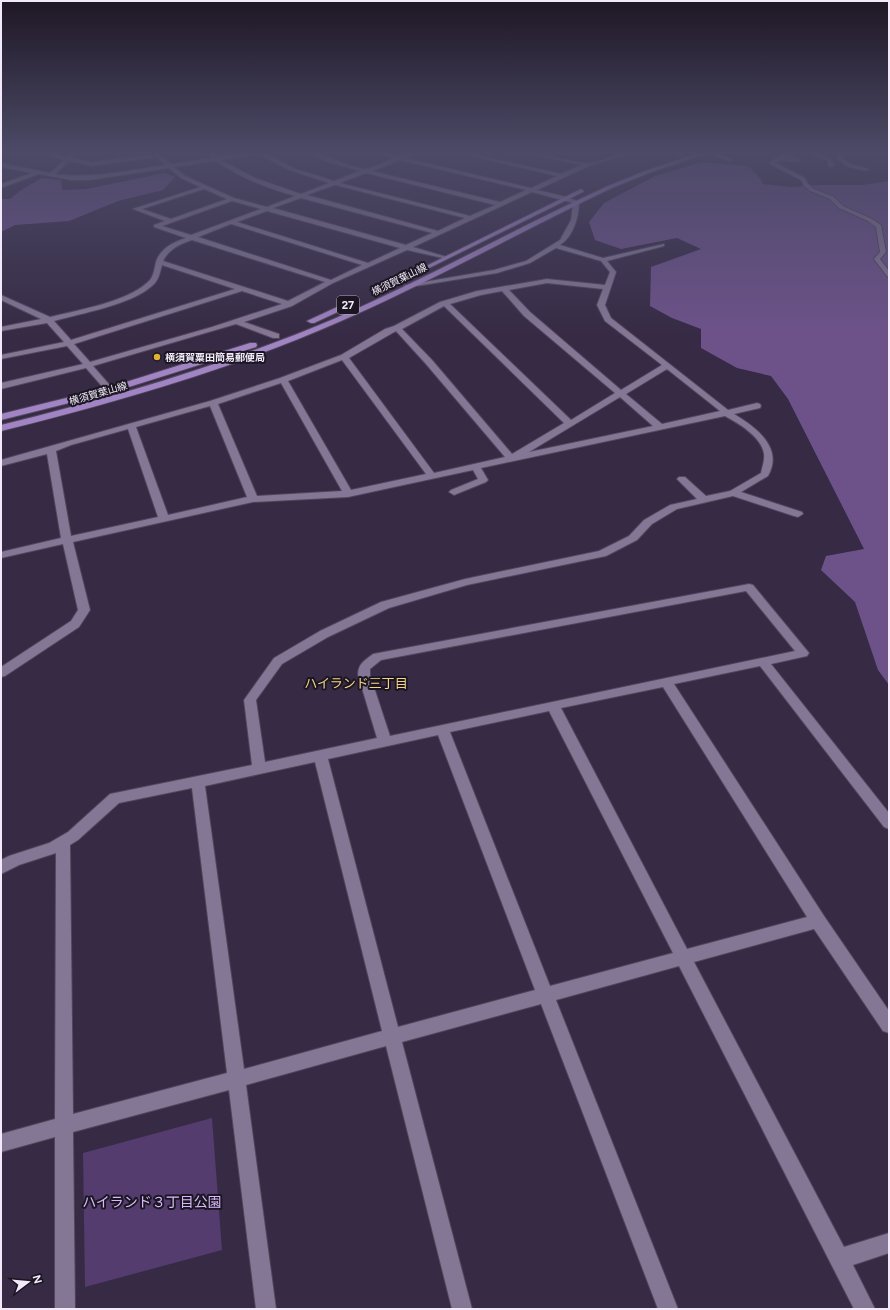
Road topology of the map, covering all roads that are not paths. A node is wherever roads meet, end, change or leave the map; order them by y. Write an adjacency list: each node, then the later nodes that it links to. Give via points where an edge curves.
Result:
1 (151, 214): 14 (street)
2 (190, 214): 14 (street)
3 (251, 214): 15 (street)
4 (289, 214): 21 (street)
5 (369, 214): 17 (street)
6 (456, 214): 12 (street)
7 (479, 214): 12 (street)
8 (533, 214): 23 (main road, 横須賀葉山線)
9 (551, 214): 31 (main road, 横須賀葉山線 / 27)
10 (576, 214): 20 (street, via 563,241)
11 (857, 214): 13 (street)
12 (471, 218): 17 (street)
13 (870, 220): 16 (street, via 878,221); 22 (street, via 879,226)
14 (171, 221): 18 (street, via 156,226)
15 (230, 222): 18 (street); 26 (street)
16 (889, 228)
17 (439, 233): 21 (street)
18 (190, 238): 25 (street, via 166,250); 30 (street)
19 (662, 245): 24 (street)
20 (555, 246): 24 (street); 31 (street, via 528,262 495,272)
21 (408, 247): 23 (street); 26 (street)
22 (886, 253): 28 (street, via 877,259)
23 (445, 258): 29 (main road, 横須賀葉山線)
24 (603, 260): 32 (street, via 613,272)
25 (159, 262): 33 (street); 41 (street, via 158,273 151,283 137,293)
26 (369, 265): 30 (street)
27 (875, 271): 28 (street)
28 (888, 272)
29 (409, 276)
30 (331, 282): 38 (street)
31 (406, 286): 63 (main road, 横須賀葉山線 / 27, via 340,318 219,366 113,399)
32 (608, 287): 34 (street, via 547,281); 51 (street, via 601,305 608,319)
33 (242, 289): 38 (street); 47 (street)
34 (504, 289): 39 (street, via 480,293); 55 (street, via 527,314)
35 (1, 297): 37 (street)
36 (360, 300): 43 (main road, 横須賀葉山線 / 27)
37 (19, 304): 40 (street); 41 (street)
38 (289, 304): 42 (street)
39 (446, 304): 44 (street); 60 (street)
40 (1, 307)
41 (50, 320): 45 (street); 47 (street)
42 (237, 322): 46 (street); 50 (street)
43 (304, 324)
44 (397, 328): 49 (street); 65 (street)
45 (1, 329)
46 (280, 335): 54 (main road, 横須賀葉山線)
47 (70, 343): 48 (street); 50 (street)
48 (1, 356)
49 (344, 357): 52 (street); 68 (street)
50 (88, 365): 53 (street); 54 (street)
51 (668, 365): 55 (street); 58 (street)
52 (283, 380): 56 (street); 72 (street)
53 (1, 386)
54 (110, 390): 59 (main road, 横須賀葉山線)
55 (620, 393): 60 (street); 62 (street)
56 (212, 403): 61 (street); 73 (street)
57 (757, 406): 58 (street)
58 (727, 413): 62 (street); 71 (street, via 744,424 763,443 769,455 765,474)
59 (1, 417)
60 (570, 424): 65 (street)
61 (131, 426): 64 (street); 76 (street)
62 (660, 427): 65 (street)
63 (1, 428)
64 (51, 450): 66 (street); 77 (street)
65 (511, 459): 67 (street)
66 (1, 463)
67 (475, 466): 68 (street); 70 (street, via 483,480)
68 (432, 476): 72 (street)
69 (682, 479): 74 (street)
70 (454, 492)
71 (733, 493): 74 (street); 75 (street)
72 (348, 494): 73 (street)
73 (253, 499): 76 (street)
74 (703, 499): 86 (street, via 674,507 648,522 633,538 602,554 465,582 385,605 324,634 278,661 250,700)
75 (798, 514)
76 (164, 519): 77 (street)
77 (67, 541): 78 (street); 80 (street, via 84,610 75,624)
78 (1, 555)
79 (762, 661): 81 (street); 84 (street, via 803,652 749,587 377,657 364,667 364,675); 88 (street)
80 (1, 673)
81 (666, 682): 82 (street); 91 (street)
82 (553, 706): 83 (street); 92 (street)
83 (442, 729): 84 (street); 93 (street)
84 (385, 742): 85 (street)
85 (320, 756): 86 (street); 95 (street)
86 (259, 769): 87 (street)
87 (198, 782): 89 (street, via 115,798); 96 (street)
88 (889, 823)
89 (63, 843): 90 (street, via 14,860); 97 (street)
90 (1, 868)
91 (818, 921): 92 (street); 94 (street)
92 (684, 958): 93 (street); 100 (street)
93 (546, 995): 95 (street); 104 (street)
94 (889, 1025)
95 (392, 1037): 96 (street); 103 (street)
96 (236, 1079): 97 (street); 102 (street)
97 (64, 1126): 98 (street); 101 (street)
98 (1, 1143)
99 (889, 1243): 100 (street)
100 (839, 1259): 105 (street)
101 (65, 1309)
102 (266, 1309)
103 (462, 1309)
104 (668, 1309)
105 (865, 1309)

